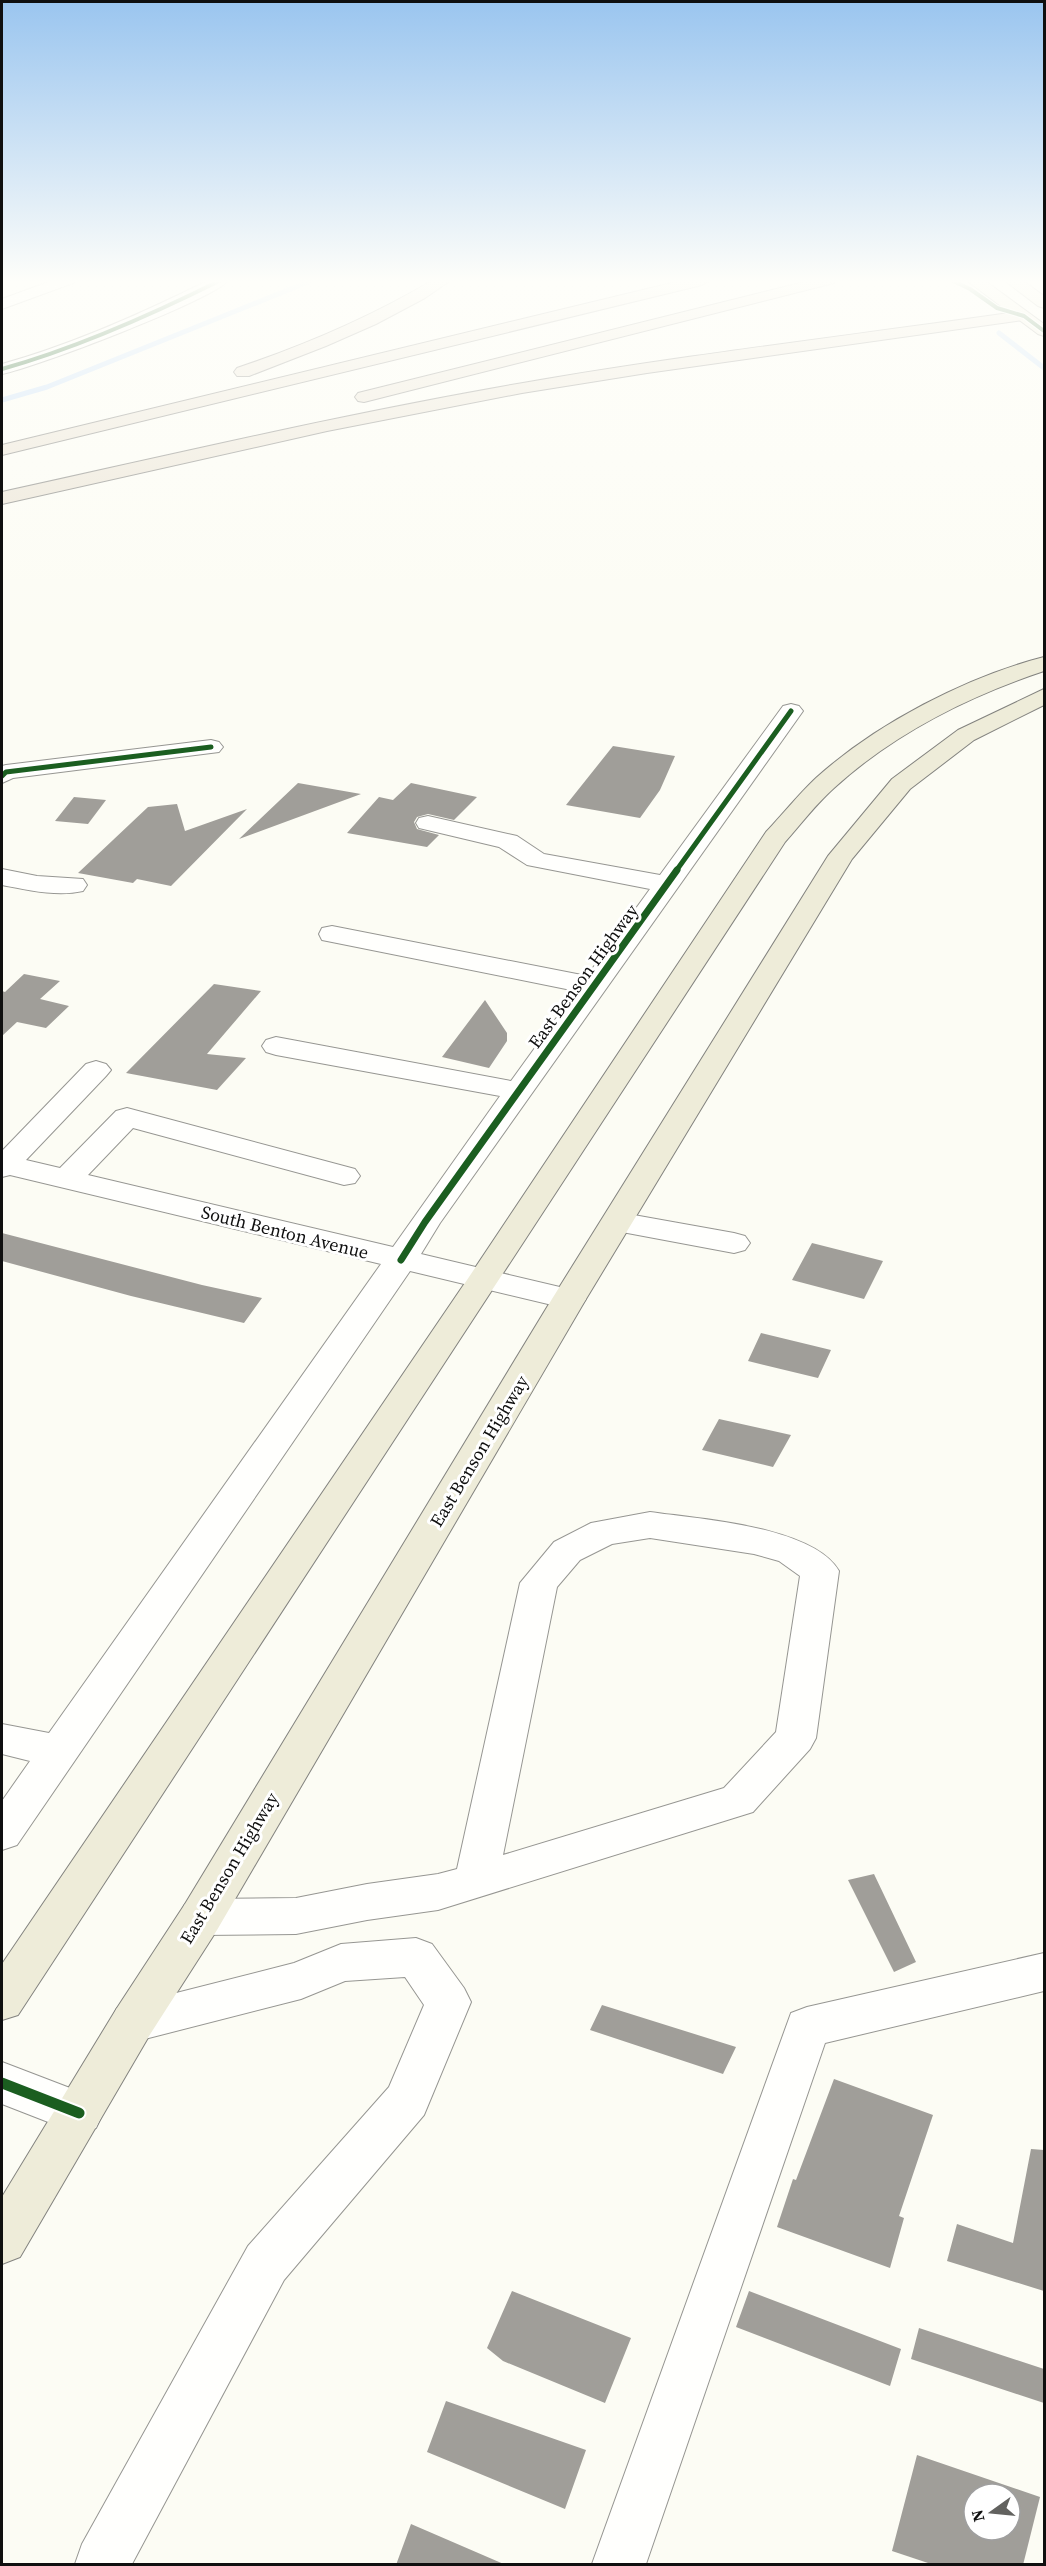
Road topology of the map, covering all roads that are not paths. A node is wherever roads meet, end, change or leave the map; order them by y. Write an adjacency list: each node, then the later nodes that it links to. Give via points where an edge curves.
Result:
1 (149, 400): 7 (highway)
2 (209, 400): 8 (highway)
3 (353, 400): 5 (highway)
4 (459, 400): 10 (highway)
5 (344, 402)
6 (264, 422): 9 (highway)
7 (2, 439)
8 (2, 450)
9 (2, 488)
10 (2, 498)
11 (1044, 664): 31 (main road, via 959,696 896,732 831,778 775,837)
12 (1044, 696): 28 (main road, East Benson Highway, via 966,735 901,784 841,856)
13 (791, 711): 18 (street, East Benson Highway)
14 (211, 747): 15 (street)
15 (4, 774)
16 (428, 823): 18 (street, via 508,841 536,860)
17 (2, 877): 19 (street, via 37,884)
18 (667, 884): 21 (street, East Benson Highway)
19 (74, 885)
20 (332, 934): 21 (street)
21 (594, 986): 24 (street, East Benson Highway)
22 (276, 1046): 24 (street)
23 (96, 1070): 25 (street)
24 (519, 1091): 30 (street, East Benson Highway)
25 (3, 1165): 27 (street, South Benton Avenue)
26 (344, 1176): 27 (street, via 127,1117)
27 (67, 1179): 30 (street, South Benton Avenue)
28 (617, 1222): 29 (street); 32 (main road, East Benson Highway)
29 (734, 1243)
30 (401, 1260): 31 (street, South Benton Avenue); 34 (street, East Benson Highway)
31 (483, 1280): 32 (street, South Benton Avenue); 39 (main road)
32 (569, 1299): 37 (main road, East Benson Highway)
33 (2, 1739): 34 (street)
34 (59, 1751): 35 (street, East Benson Highway)
35 (2, 1833)
36 (476, 1881): 36 (street, via 738,1800 796,1738 820,1571 792,1552 755,1541 650,1525 604,1532 567,1551 539,1583); 37 (street, via 438,1892 296,1916)
37 (201, 1917): 40 (main road, East Benson Highway)
38 (1044, 1972): 45 (street, via 807,2027)
39 (2, 2001)
40 (134, 2022): 42 (main road, East Benson Highway); 44 (street, via 301,1980 341,1963 416,1957 448,2001 407,2100 266,2263)
41 (2, 2083): 42 (street)
42 (79, 2113): 43 (main road, East Benson Highway)
43 (2, 2241)
44 (102, 2565)
45 (619, 2565)

